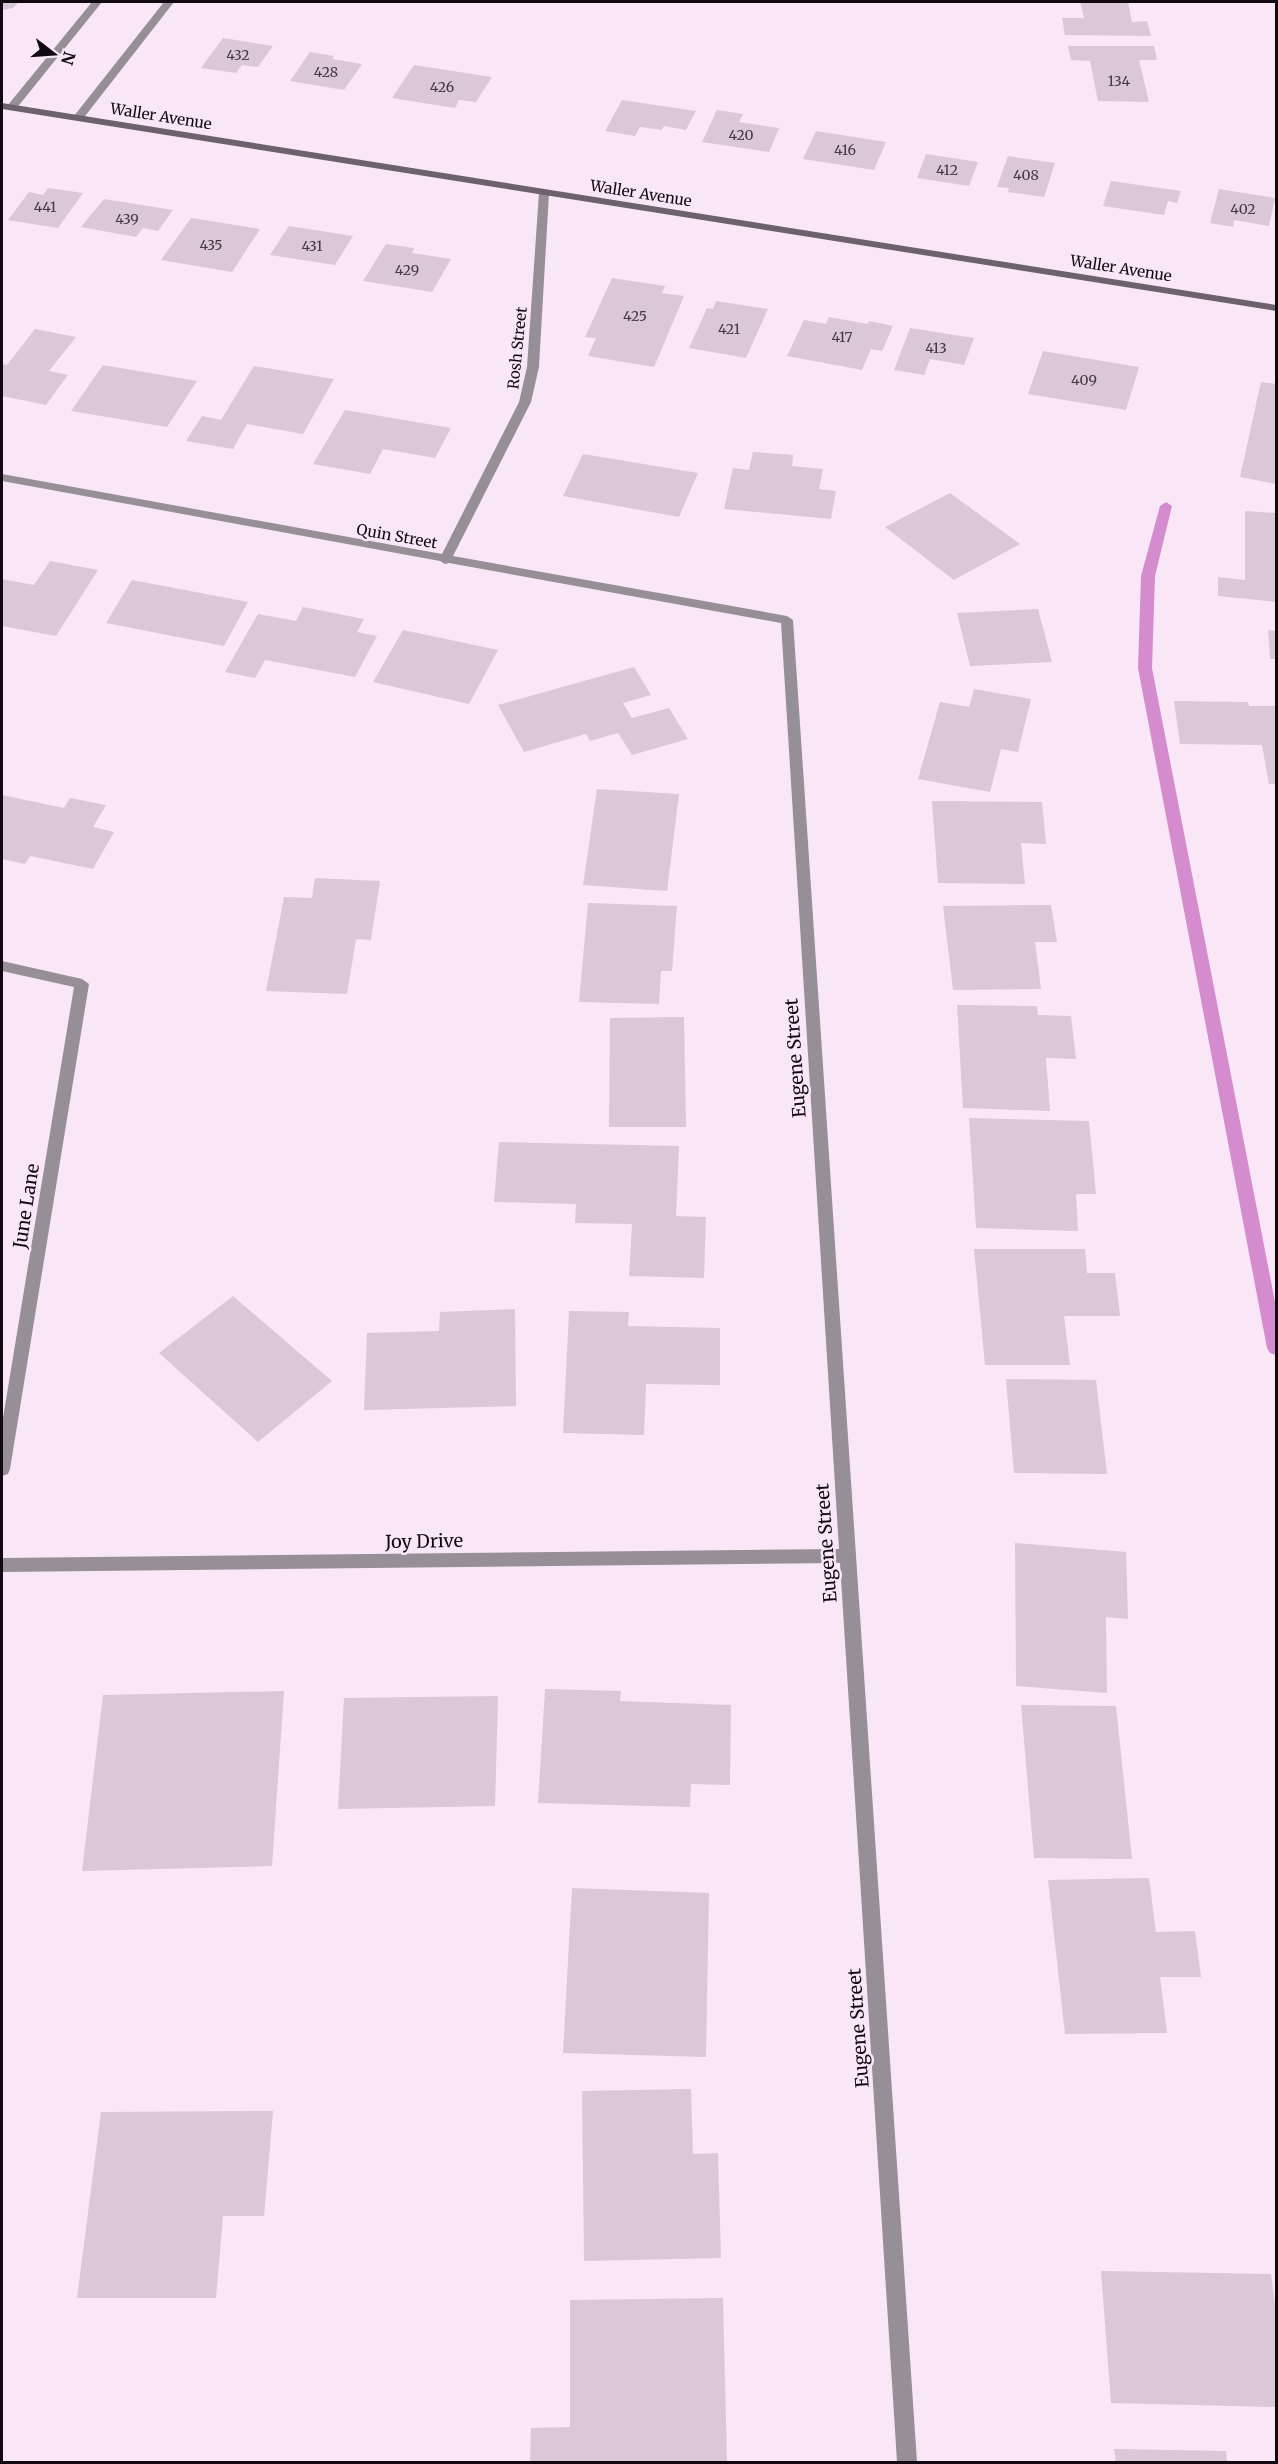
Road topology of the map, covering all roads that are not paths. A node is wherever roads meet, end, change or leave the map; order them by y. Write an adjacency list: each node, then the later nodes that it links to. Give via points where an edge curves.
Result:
1 (97, 2): 3 (street)
2 (169, 2): 4 (street)
3 (7, 107): 4 (street, Waller Avenue)
4 (78, 118): 5 (street, Waller Avenue)
5 (544, 193): 6 (street, Waller Avenue); 8 (street, Rosh Street, via 533,367 525,402)
6 (1276, 308)
7 (2, 478): 8 (street, Quin Street)
8 (446, 560): 9 (street, Quin Street)
9 (787, 620): 12 (street, Eugene Street)
10 (2, 966): 11 (street, June Lane, via 82,984)
11 (2, 1470)
12 (846, 1556): 13 (street, Joy Drive); 14 (street, Eugene Street)
13 (2, 1565)
14 (907, 2463)

